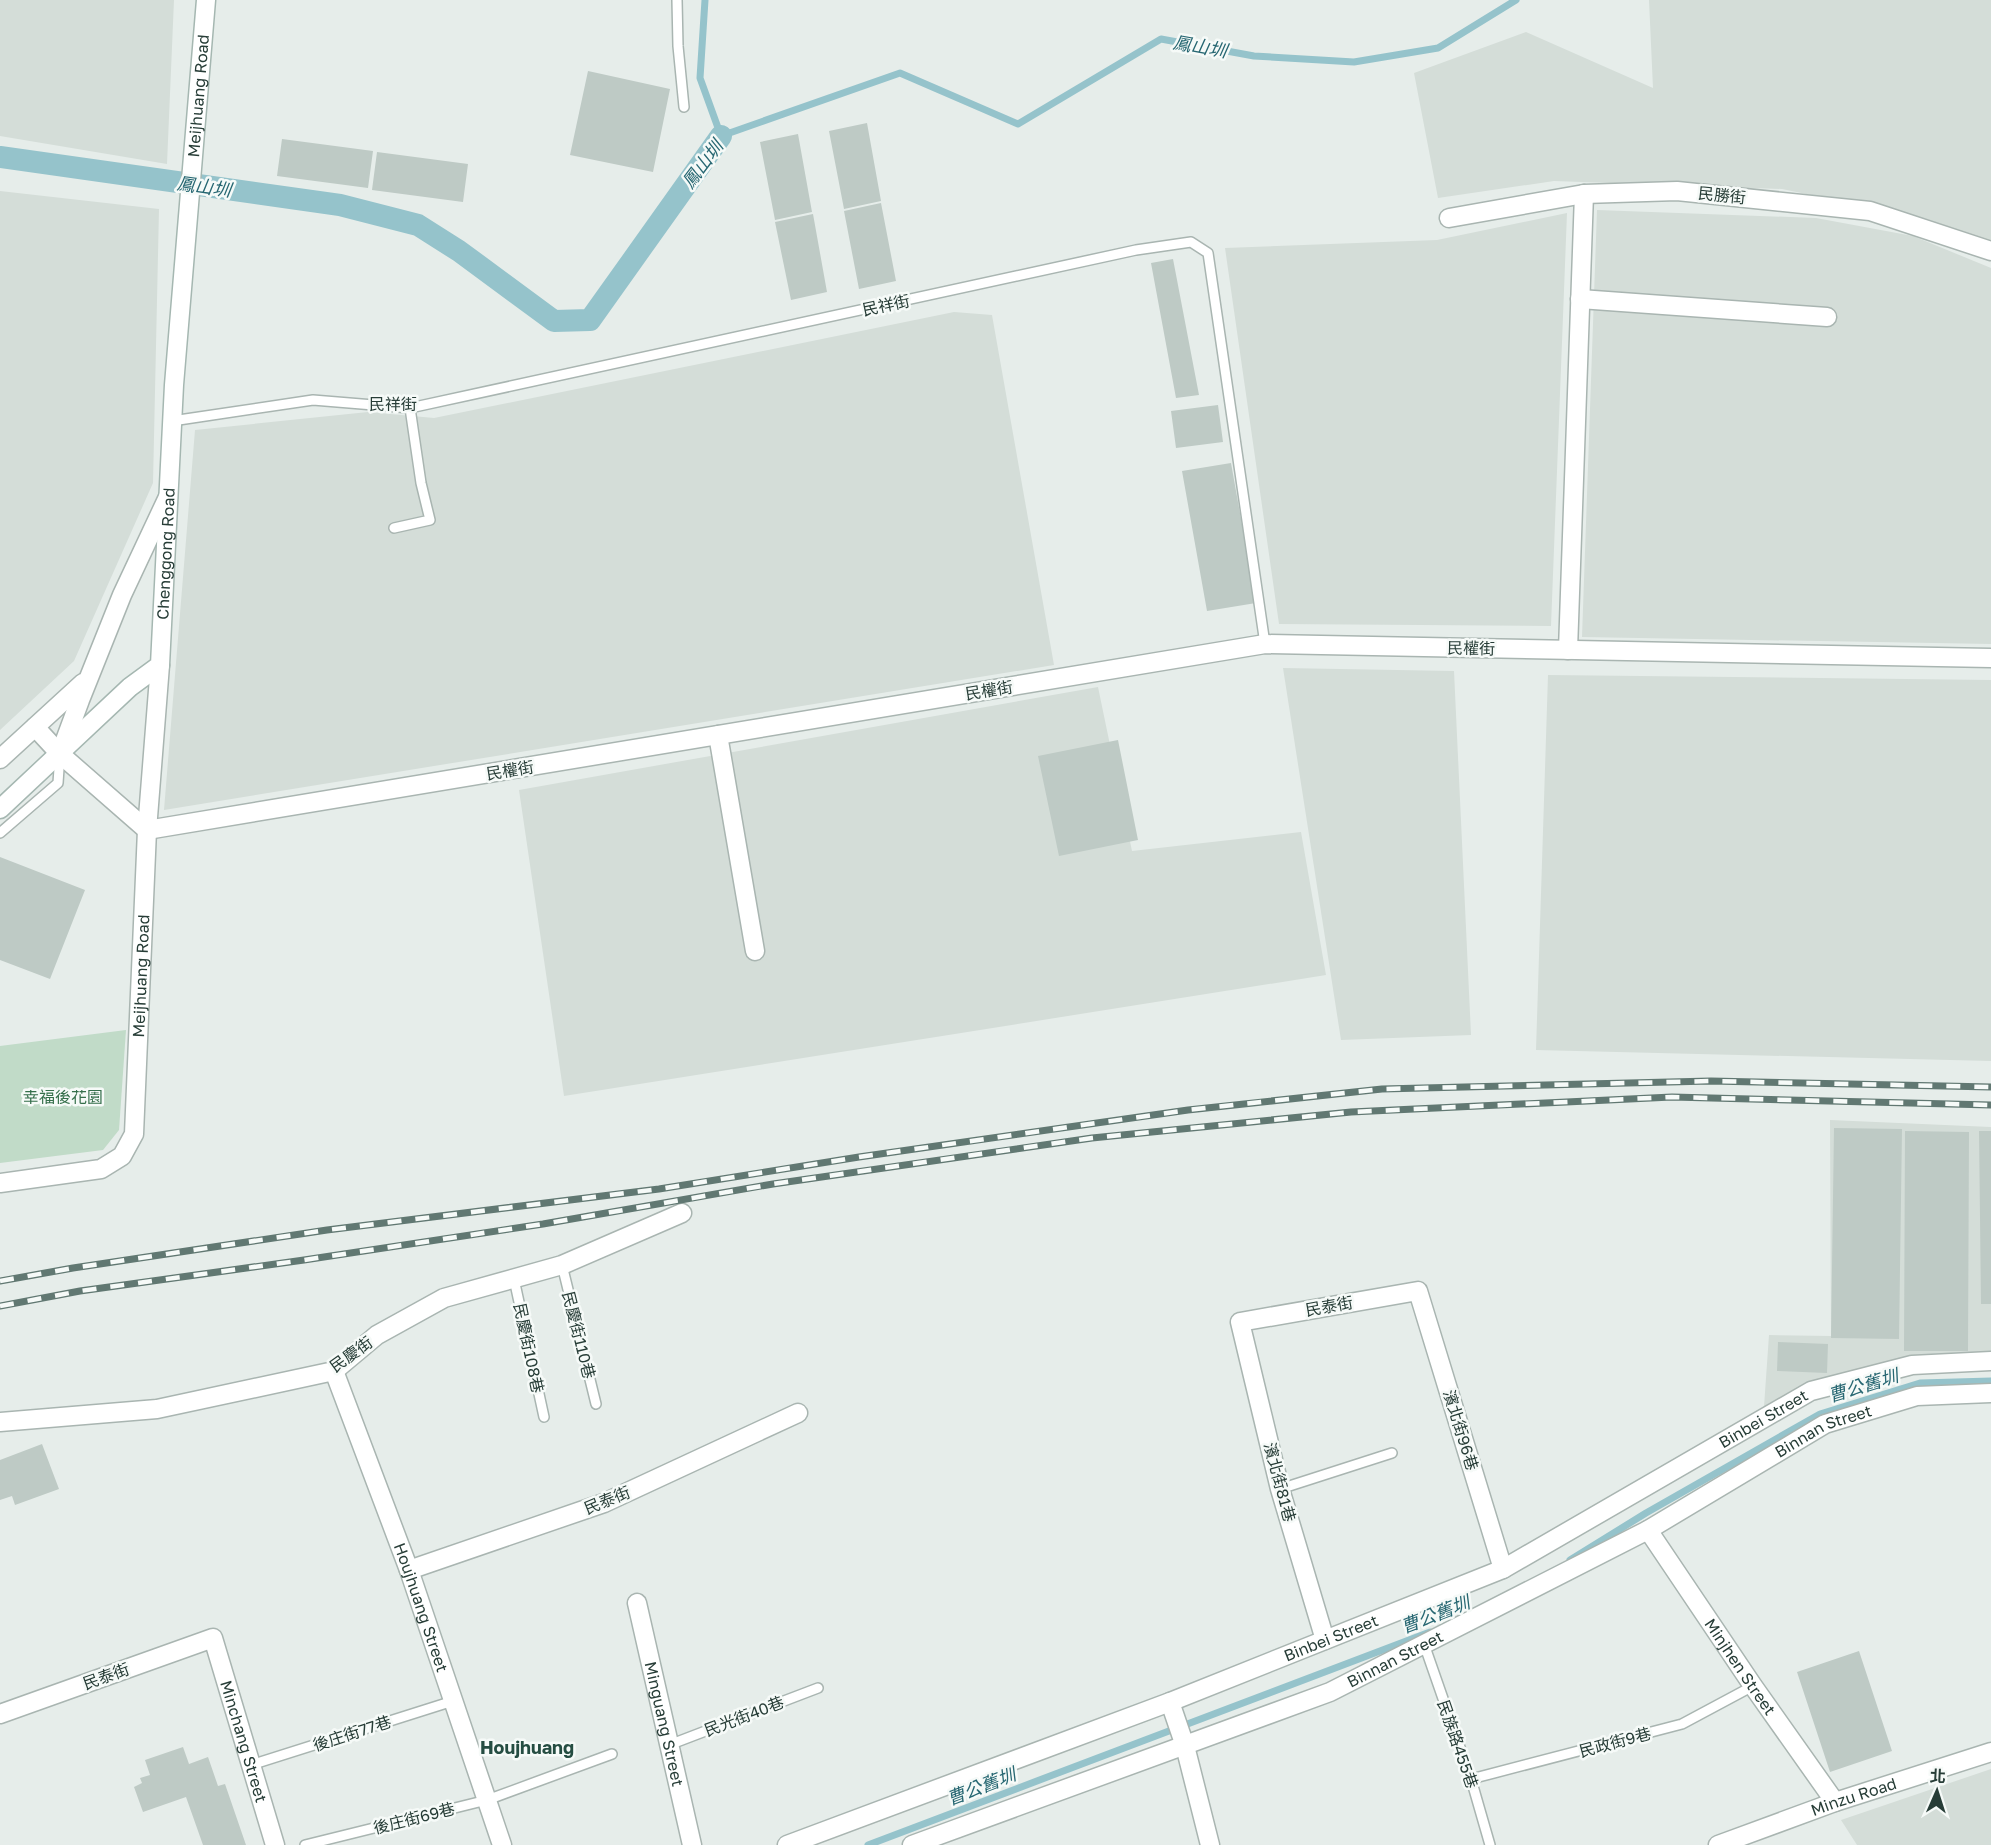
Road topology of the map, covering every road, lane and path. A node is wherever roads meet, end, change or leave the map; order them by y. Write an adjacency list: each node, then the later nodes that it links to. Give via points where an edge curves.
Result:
1 (206, 0): 6 (street, Meijhuang Road)
2 (677, 0): 3 (lane)
3 (684, 107)
4 (1584, 194): 5 (street, 民勝街); 7 (street, 民勝街, via 1677,190 1870,211); 8 (street)
5 (1449, 218)
6 (186, 226): 11 (street, Chenggong Road)
7 (1991, 251)
8 (1580, 299): 9 (street); 15 (street)
9 (1827, 317)
10 (410, 408): 11 (lane, 民祥街, via 313,400); 13 (lane, via 430,520); 14 (lane, 民祥街, via 1136,250 1191,242 1208,253)
11 (172, 421): 12 (street, Chenggong Road)
12 (168, 497): 17 (street, Chenggong Road); 18 (street)
13 (394, 528)
14 (1265, 644): 15 (street, 民權街); 20 (street, 民權街)
15 (1568, 650): 16 (street, 民權街)
16 (1991, 658)
17 (160, 665): 22 (street, via 130,687); 24 (street, Meijhuang Road)
18 (88, 679): 19 (street); 22 (street)
19 (35, 727): 21 (street); 22 (street)
20 (718, 735): 24 (street, 民權街); 26 (street)
21 (0, 759)
22 (53, 760): 23 (street); 24 (street); 25 (lane, via 58,783)
23 (0, 809)
24 (147, 830): 27 (street, Meijhuang Road, via 134,1134 122,1156 101,1169)
25 (0, 833)
26 (755, 951)
27 (0, 1183)
28 (682, 1213): 29 (street, 民慶街)
29 (562, 1265): 30 (street, 民慶街); 36 (lane, 民慶街110巷)
30 (514, 1279): 34 (street, 民慶街, via 444,1298 377,1335); 38 (lane, 民慶街108巷)
31 (1418, 1291): 32 (street, 民泰街); 43 (street, 濱北街96巷)
32 (1240, 1322): 41 (street, 濱北街81巷)
33 (1991, 1361): 43 (street, Binbei Street, via 1912,1365 1811,1391)
34 (334, 1371): 39 (street, 民慶街, via 157,1409); 44 (street, Houjhuang Street)
35 (1991, 1393): 42 (street, Binnan Street, via 1917,1396 1825,1424)
36 (596, 1404)
37 (798, 1413): 44 (street, 民泰街, via 604,1503)
38 (544, 1417)
39 (0, 1422)
40 (1392, 1454): 41 (lane)
41 (1280, 1489): 47 (street, 濱北街81巷)
42 (1648, 1530): 48 (street, Binnan Street); 49 (street, Minjhen Street)
43 (1503, 1569): 47 (street, Binbei Street)
44 (409, 1570): 51 (street, Houjhuang Street)
45 (637, 1603): 55 (street, Minguang Street)
46 (213, 1638): 53 (street, 民泰街); 58 (street, Minchang Street)
47 (1325, 1640): 52 (street, Binbei Street)
48 (1424, 1644): 54 (street, Binnan Street, via 1330,1692); 59 (lane, 民族路455巷)
49 (1753, 1686): 59 (lane, 民政街9巷, via 1682,1724); 61 (street, Minjhen Street)
50 (818, 1688): 55 (lane, 民光街40巷)
51 (453, 1701): 58 (lane, 後庄街77巷); 60 (street, Houjhuang Street)
52 (1171, 1707): 54 (street); 66 (street, Binbei Street)
53 (0, 1714)
54 (1182, 1739): 67 (street, Binnan Street); 68 (street)
55 (669, 1745): 65 (street, Minguang Street)
56 (1991, 1752): 61 (street, Minzu Road)
57 (612, 1754): 60 (lane, 後庄街69巷)
58 (251, 1765): 62 (street, Minchang Street)
59 (1471, 1779): 69 (lane, 民族路455巷)
60 (487, 1800): 63 (lane, 後庄街69巷); 64 (street, Houjhuang Street)
61 (1835, 1802): 70 (street, Minzu Road)
62 (275, 1845)
63 (305, 1845)
64 (502, 1845)
65 (692, 1845)
66 (787, 1845)
67 (912, 1845)
68 (1210, 1845)
69 (1490, 1845)
70 (1718, 1845)

